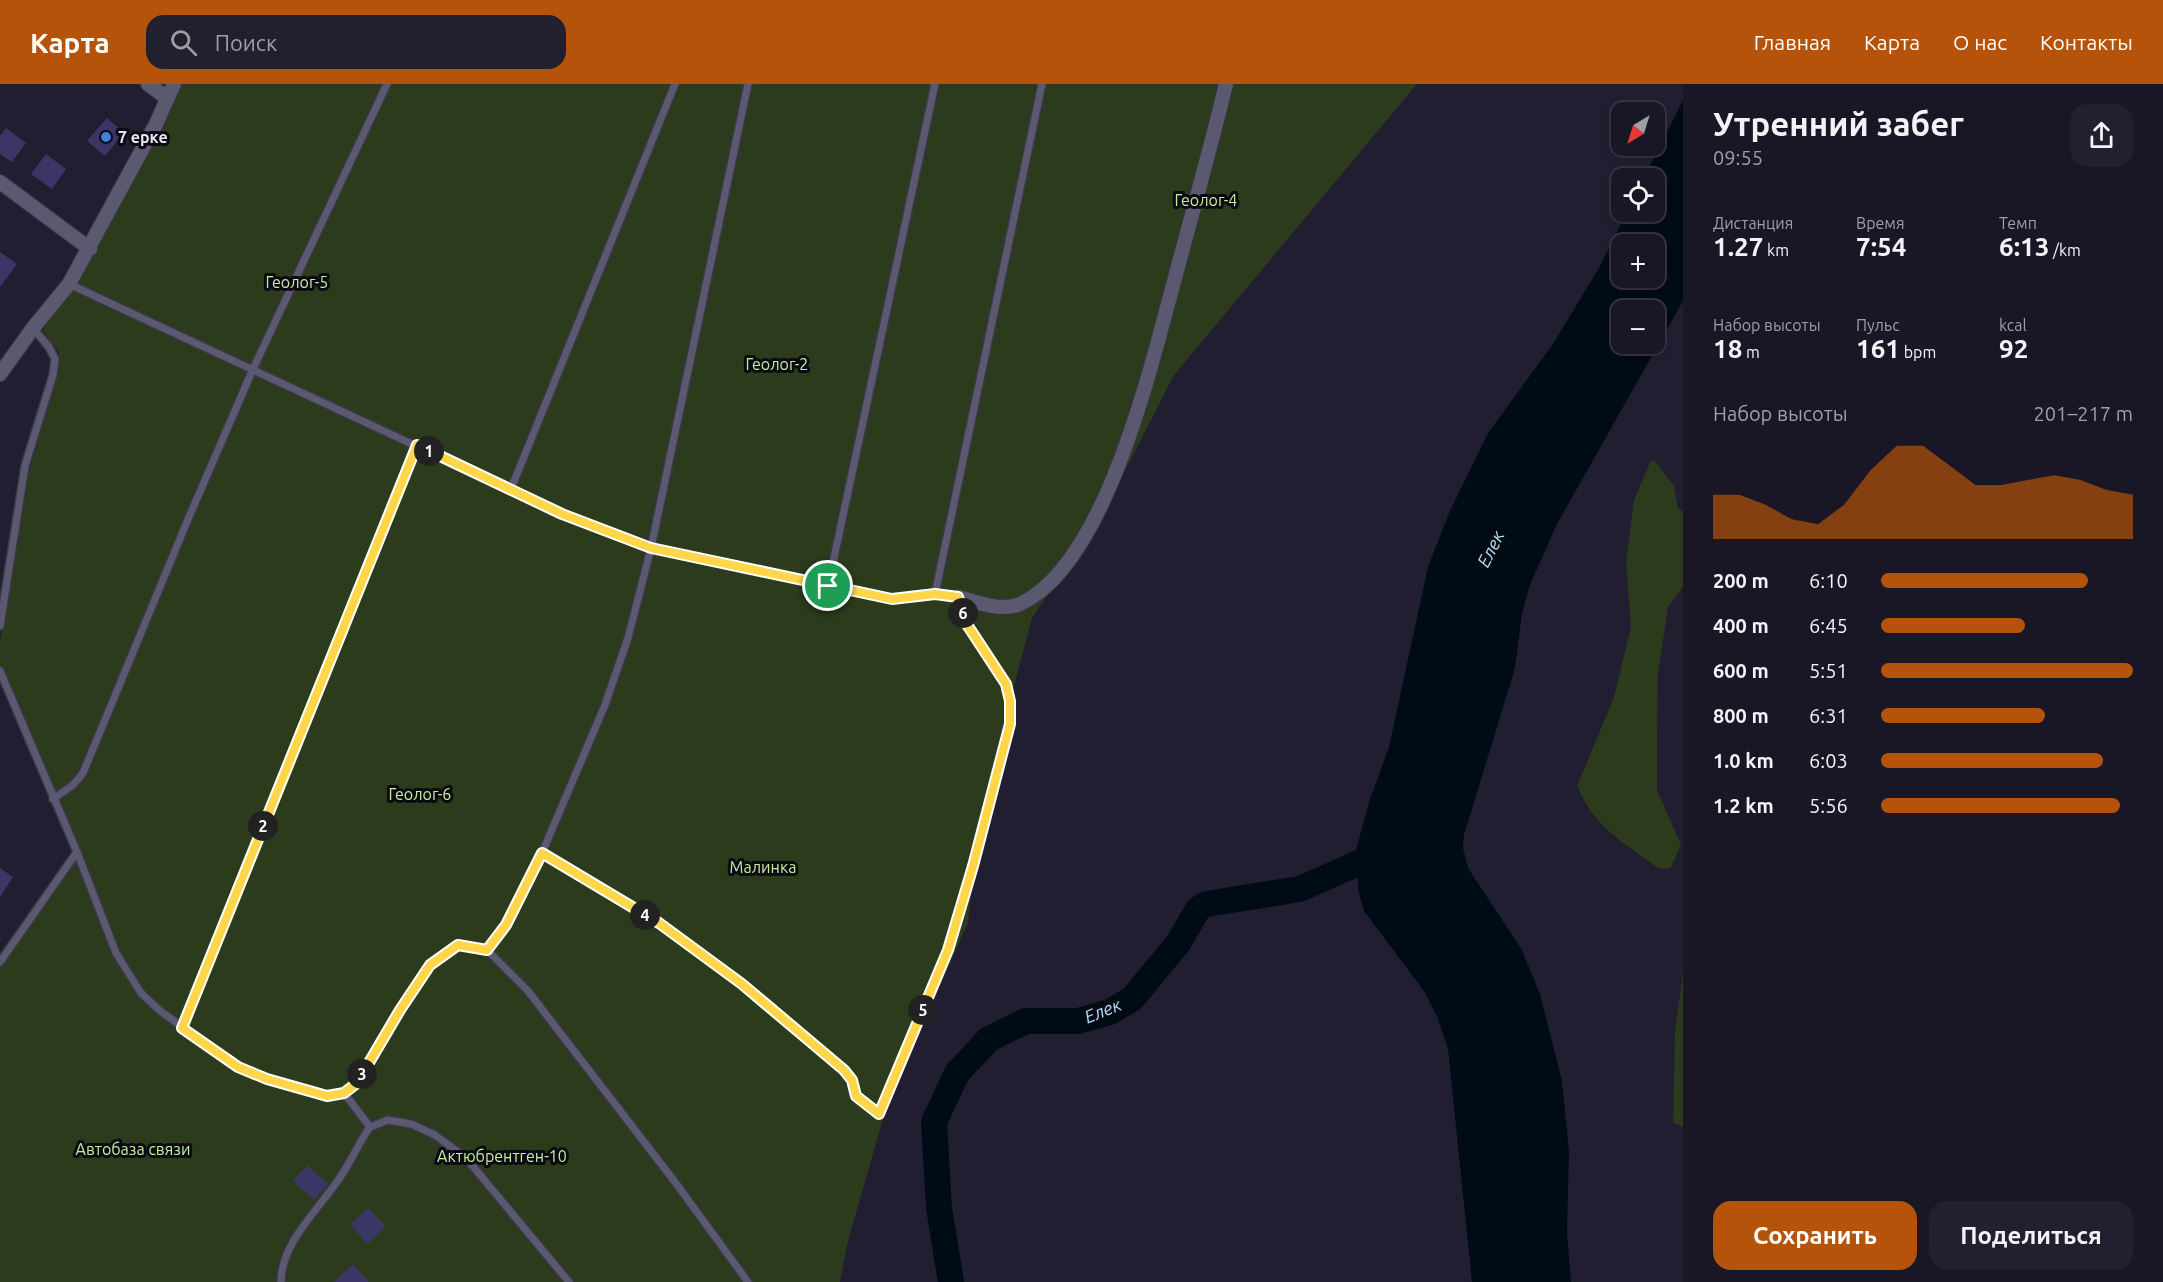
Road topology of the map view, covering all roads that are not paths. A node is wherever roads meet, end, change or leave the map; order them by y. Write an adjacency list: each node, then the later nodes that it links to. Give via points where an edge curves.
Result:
1 (148, 84): 9 (street)
2 (174, 84): 9 (street)
3 (387, 84): 14 (lane)
4 (675, 84): 17 (lane)
5 (748, 84): 18 (lane)
6 (934, 84): 19 (lane)
7 (1042, 84): 20 (lane)
8 (1226, 84): 21 (street, via 1146,383 1105,498 1055,579 1033,596 1018,605 1000,608)
9 (167, 99): 11 (street)
10 (0, 182): 11 (street)
11 (90, 249): 12 (street)
12 (69, 285): 13 (street); 14 (lane)
13 (33, 328): 15 (street); 22 (lane, via 55,358 25,466)
14 (253, 369): 16 (lane); 24 (lane, via 83,773)
15 (0, 374)
16 (417, 445): 17 (lane); 29 (lane)
17 (511, 489): 18 (lane, via 562,514)
18 (651, 548): 19 (lane); 26 (lane, via 628,638 605,705)
19 (828, 586): 20 (lane, via 892,599)
20 (935, 594): 21 (lane)
21 (958, 597): 26 (lane, via 966,623 1006,684 1010,724 948,950 879,1114 856,1096 852,1080 844,1070 742,984 659,923)
22 (0, 626)
23 (0, 671): 24 (lane)
24 (53, 799): 25 (lane)
25 (77, 852): 28 (lane); 29 (lane, via 128,974 141,993)
26 (542, 853): 27 (lane, via 506,925)
27 (487, 950): 30 (lane, via 458,945 430,965 357,1083); 34 (lane, via 528,991)
28 (0, 962)
29 (182, 1028): 30 (lane, via 238,1067 267,1079 327,1096)
30 (344, 1093): 31 (lane)
31 (370, 1127): 32 (lane, via 341,1177 292,1245 281,1265); 33 (lane, via 388,1120 411,1124 435,1135 466,1158)
32 (281, 1282)
33 (569, 1282)
34 (748, 1282)

